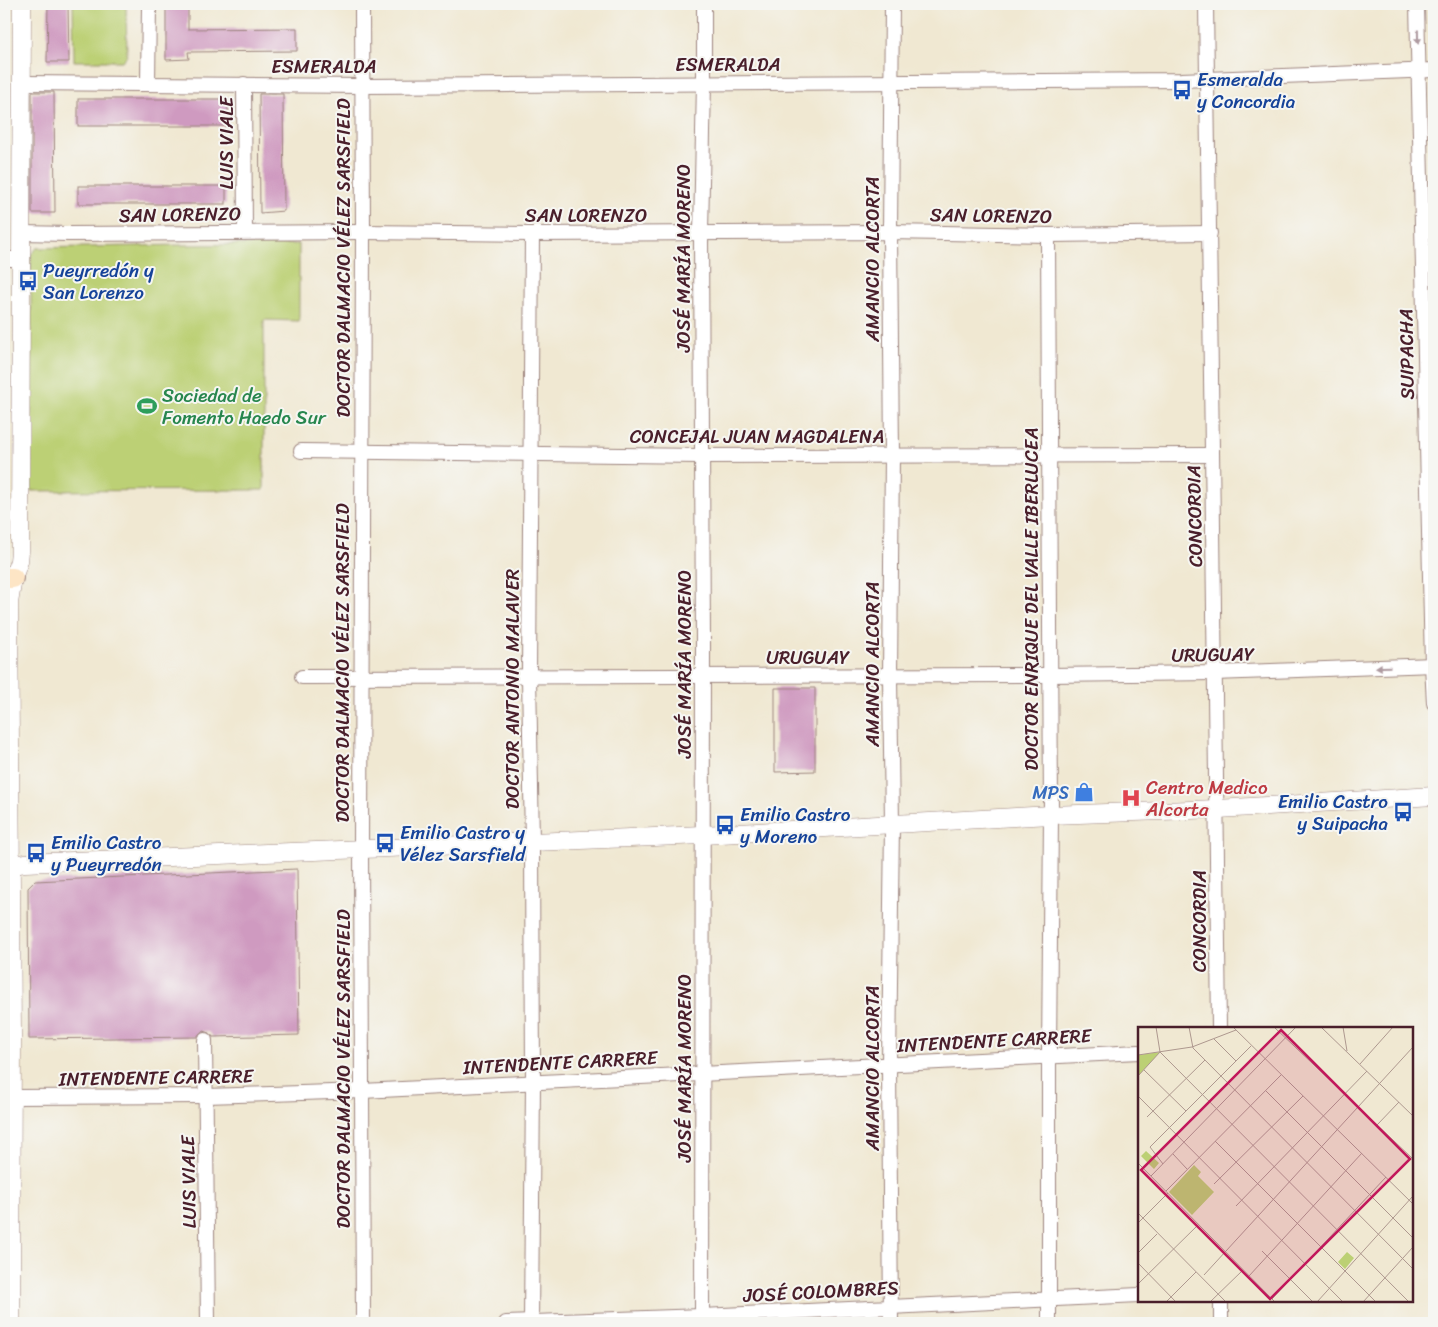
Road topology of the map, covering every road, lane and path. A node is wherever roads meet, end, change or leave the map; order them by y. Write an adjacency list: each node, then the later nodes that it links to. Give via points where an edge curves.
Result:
1 (22, 4): 13 (street)
2 (149, 4): 14 (street)
3 (362, 4): 16 (street, DOCTOR DALMACIO VÉLEZ SARSFIELD)
4 (704, 4): 11 (street, JOSÉ MARÍA MORENO)
5 (892, 4): 12 (street, AMANCIO ALCORTA)
6 (1206, 4): 10 (street, CONCORDIA)
7 (1417, 4): 8 (street, SUIPACHA, one-way to 8)
8 (1419, 70): 9 (street, ESMERALDA); 10 (street, ESMERALDA); 34 (street, SUIPACHA)
9 (1434, 70)
10 (1207, 80): 12 (street, ESMERALDA); 22 (street, CONCORDIA)
11 (704, 82): 12 (street, ESMERALDA); 16 (street, ESMERALDA); 21 (street, JOSÉ MARÍA MORENO)
12 (891, 82): 19 (street, AMANCIO ALCORTA)
13 (22, 83): 14 (street, ESMERALDA); 20 (street)
14 (148, 83): 15 (street, ESMERALDA)
15 (244, 84): 16 (street, ESMERALDA); 17 (street, LUIS VIALE)
16 (363, 86): 18 (street, DOCTOR DALMACIO VÉLEZ SARSFIELD)
17 (245, 232): 18 (street, SAN LORENZO); 20 (street, SAN LORENZO)
18 (363, 232): 23 (street, SAN LORENZO); 27 (street, DOCTOR DALMACIO VÉLEZ SARSFIELD)
19 (890, 232): 21 (street, SAN LORENZO); 24 (street, SAN LORENZO); 31 (street, AMANCIO ALCORTA)
20 (22, 233): 25 (street)
21 (701, 233): 23 (street, SAN LORENZO); 32 (street, JOSÉ MARÍA MORENO)
22 (1210, 233): 24 (street, SAN LORENZO); 30 (street, CONCORDIA)
23 (532, 234): 28 (street, DOCTOR ANTONIO MALAVER)
24 (1048, 235): 29 (street, DOCTOR ENRIQUE DEL VALLE IBERLUCEA)
25 (12, 259): 33 (street, via 20,551 19,561)
26 (301, 451): 27 (street, CONCEJAL JUAN MAGDALENA)
27 (362, 452): 28 (street, CONCEJAL JUAN MAGDALENA); 41 (street, DOCTOR DALMACIO VÉLEZ SARSFIELD)
28 (530, 454): 32 (street, CONCEJAL JUAN MAGDALENA); 37 (street, DOCTOR ANTONIO MALAVER)
29 (1048, 454): 30 (street, CONCEJAL JUAN MAGDALENA); 31 (street, CONCEJAL JUAN MAGDALENA); 36 (street, DOCTOR ENRIQUE DEL VALLE IBERLUCEA)
30 (1212, 454): 35 (street, CONCORDIA)
31 (892, 455): 32 (street, CONCEJAL JUAN MAGDALENA); 39 (street, AMANCIO ALCORTA)
32 (701, 456): 38 (street, JOSÉ MARÍA MORENO)
33 (8, 578): 50 (street)
34 (1433, 665): 35 (street, URUGUAY, one-way to 35); 42 (street, SUIPACHA)
35 (1214, 673): 36 (street, URUGUAY); 44 (street, CONCORDIA)
36 (1050, 675): 39 (street, URUGUAY); 45 (street, DOCTOR ENRIQUE DEL VALLE IBERLUCEA)
37 (528, 676): 38 (street, URUGUAY); 41 (street, URUGUAY); 48 (street, DOCTOR ANTONIO MALAVER)
38 (703, 676): 39 (street, URUGUAY); 47 (street, JOSÉ MARÍA MORENO)
39 (890, 676): 46 (street, AMANCIO ALCORTA)
40 (302, 677): 41 (street, URUGUAY)
41 (361, 677): 49 (street, DOCTOR DALMACIO VÉLEZ SARSFIELD)
42 (1434, 703)
43 (1434, 796): 44 (street)
44 (1218, 809): 45 (street); 51 (street, CONCORDIA)
45 (1051, 815): 46 (street); 55 (street, DOCTOR ENRIQUE DEL VALLE IBERLUCEA)
46 (892, 824): 47 (street); 56 (street, AMANCIO ALCORTA)
47 (703, 835): 48 (street); 57 (street, JOSÉ MARÍA MORENO)
48 (532, 842): 49 (street); 58 (street, DOCTOR ANTONIO MALAVER)
49 (361, 849): 50 (street, via 26,863); 59 (street, DOCTOR DALMACIO VÉLEZ SARSFIELD)
50 (7, 867): 52 (street)
51 (1219, 1027)
52 (8, 1036): 61 (street)
53 (204, 1040): 60 (street, LUIS VIALE)
54 (1138, 1052): 55 (street, INTENDENTE CARRERE)
55 (1049, 1056): 56 (street, INTENDENTE CARRERE); 64 (street, DOCTOR ENRIQUE DEL VALLE IBERLUCEA)
56 (889, 1065): 57 (street, INTENDENTE CARRERE); 66 (street, AMANCIO ALCORTA)
57 (703, 1074): 58 (street, INTENDENTE CARRERE); 67 (street, JOSÉ MARÍA MORENO)
58 (533, 1082): 59 (street, INTENDENTE CARRERE); 68 (street, DOCTOR ANTONIO MALAVER)
59 (362, 1091): 60 (street, INTENDENTE CARRERE); 71 (street, DOCTOR DALMACIO VÉLEZ SARSFIELD)
60 (206, 1096): 61 (street, INTENDENTE CARRERE); 70 (street, LUIS VIALE)
61 (12, 1097): 62 (street)
62 (7, 1257): 69 (street)
63 (1138, 1294): 64 (street, JOSÉ COLOMBRES)
64 (1049, 1298): 66 (street, JOSÉ COLOMBRES); 74 (street, DOCTOR ENRIQUE DEL VALLE IBERLUCEA)
65 (1221, 1302): 75 (street)
66 (891, 1306): 67 (street, JOSÉ COLOMBRES); 73 (street, AMANCIO ALCORTA)
67 (702, 1320): 68 (street, JOSÉ COLOMBRES)
68 (531, 1322): 72 (street, JOSÉ COLOMBRES)
69 (11, 1323)
70 (208, 1323)
71 (363, 1323)
72 (506, 1323)
73 (891, 1323)
74 (1049, 1323)
75 (1221, 1323)

